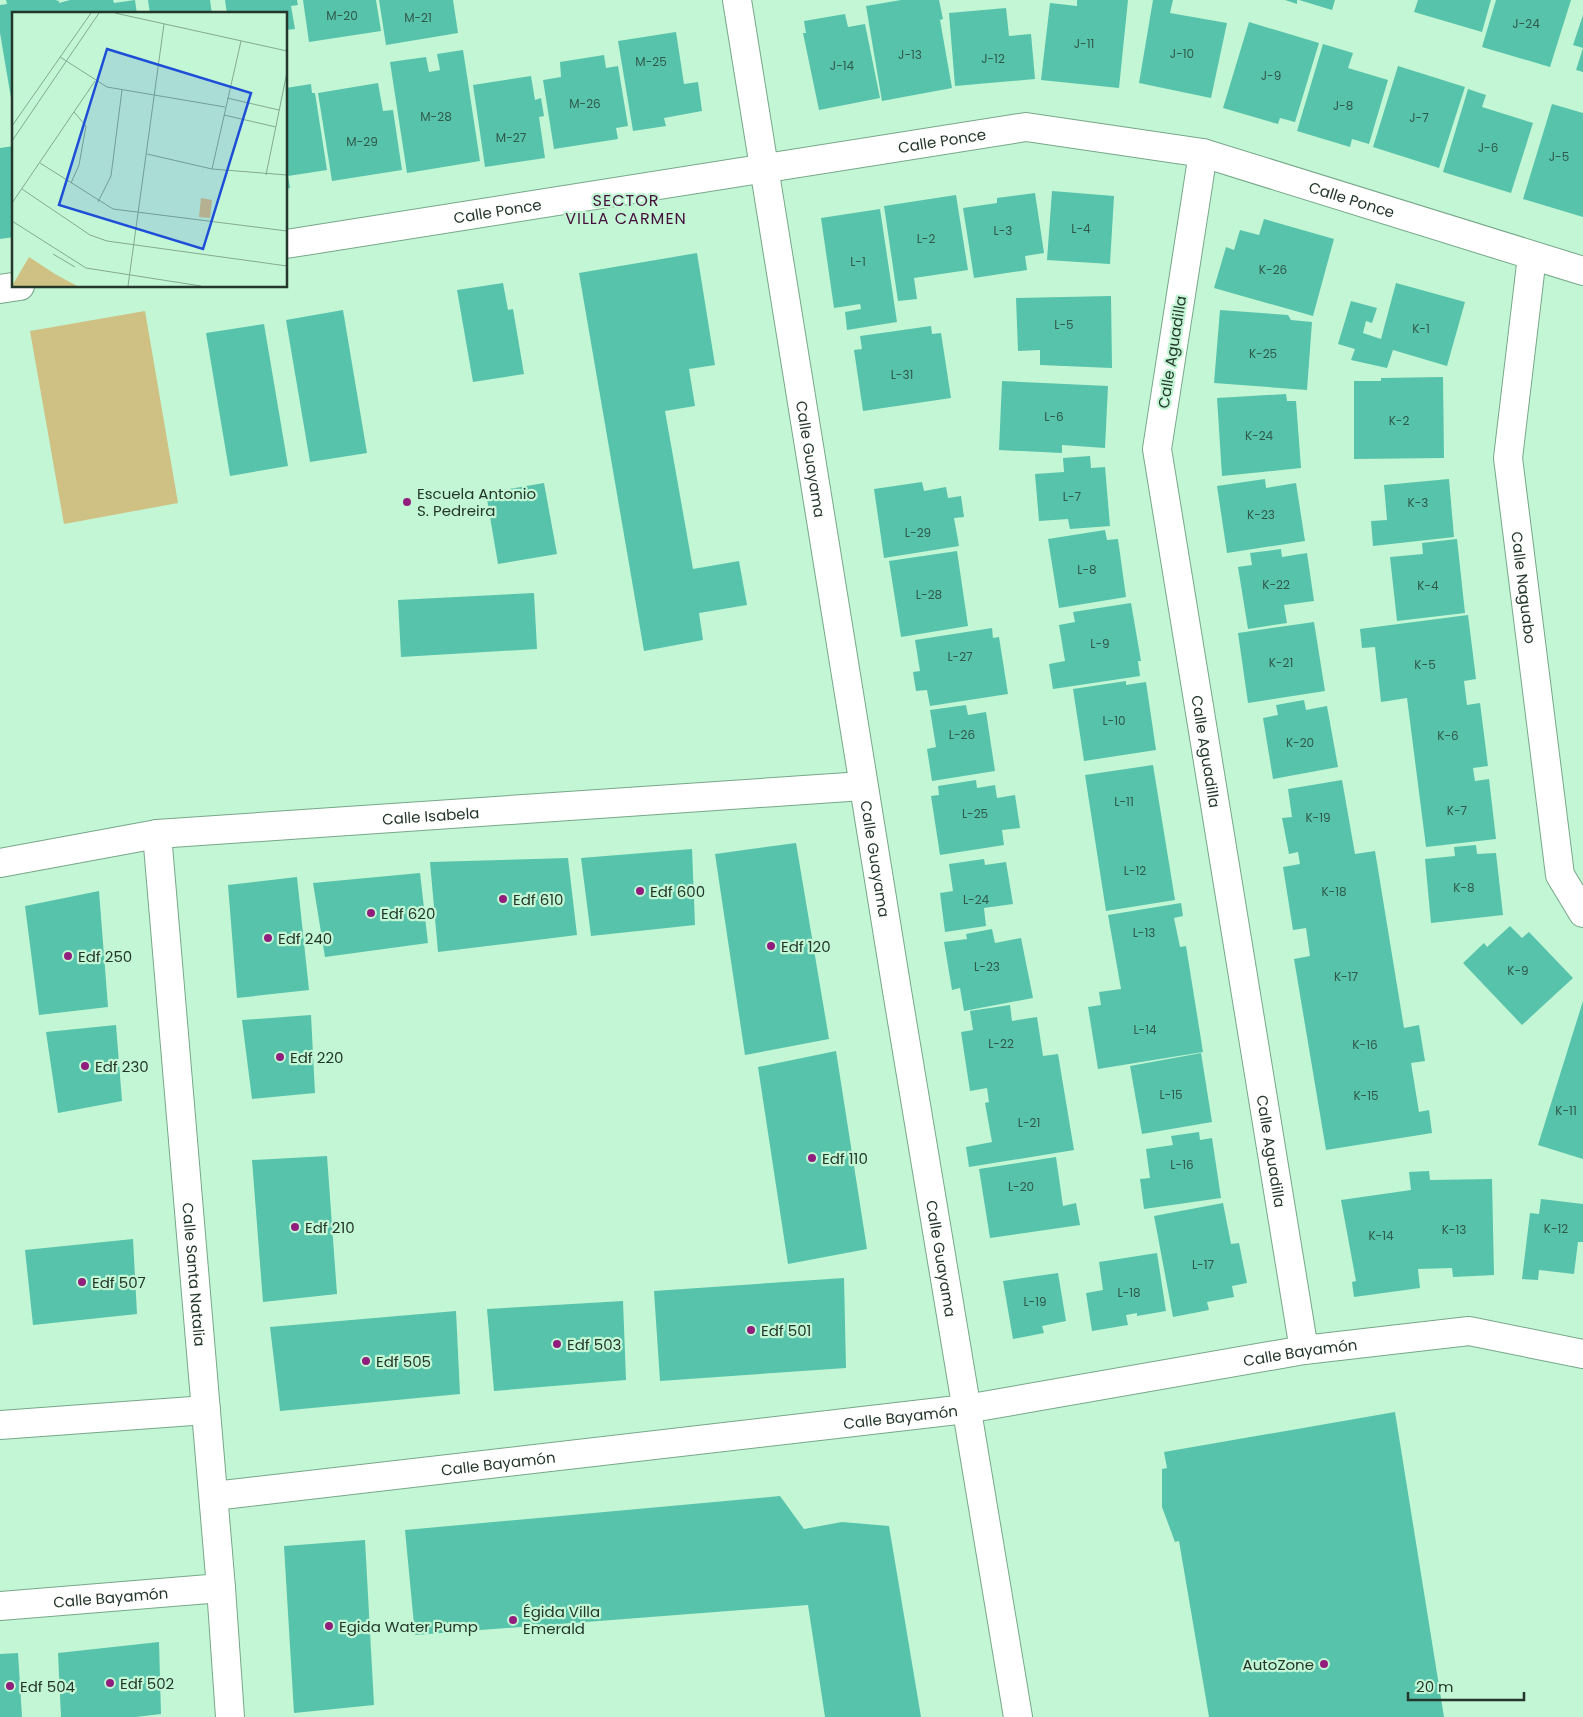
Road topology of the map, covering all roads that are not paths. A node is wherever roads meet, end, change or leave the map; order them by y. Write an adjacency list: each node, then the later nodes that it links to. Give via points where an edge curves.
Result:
1 (737, 0): 3 (street, Calle Guayama)
2 (1203, 153): 3 (street, Calle Ponce, via 1026,127); 5 (street, Calle Ponce); 11 (street, Calle Aguadilla, via 1157,449)
3 (763, 167): 4 (street, Calle Ponce); 7 (street, Calle Guayama)
4 (288, 244)
5 (1532, 256): 6 (street, Calle Ponce); 10 (street, Calle Naguabo, via 1508,458 1560,875)
6 (1583, 271)
7 (863, 786): 8 (street, Calle Isabela); 13 (street, Calle Guayama)
8 (157, 834): 9 (street, Calle Isabela); 14 (street, Calle Santa Natalia)
9 (0, 863)
10 (1583, 913)
11 (1304, 1350): 12 (street, Calle Bayamón, via 1469,1331); 13 (street, Calle Bayamón)
12 (1583, 1354)
13 (966, 1408): 16 (street, Calle Bayamón); 20 (street, Calle Guayama)
14 (206, 1410): 15 (street); 16 (street, Calle Santa Natalia)
15 (0, 1425)
16 (214, 1496): 17 (street, Calle Santa Natalia)
17 (221, 1588): 18 (street, Calle Bayamón); 19 (street, Calle Santa Natalia)
18 (0, 1606)
19 (230, 1717)
20 (1018, 1717)

